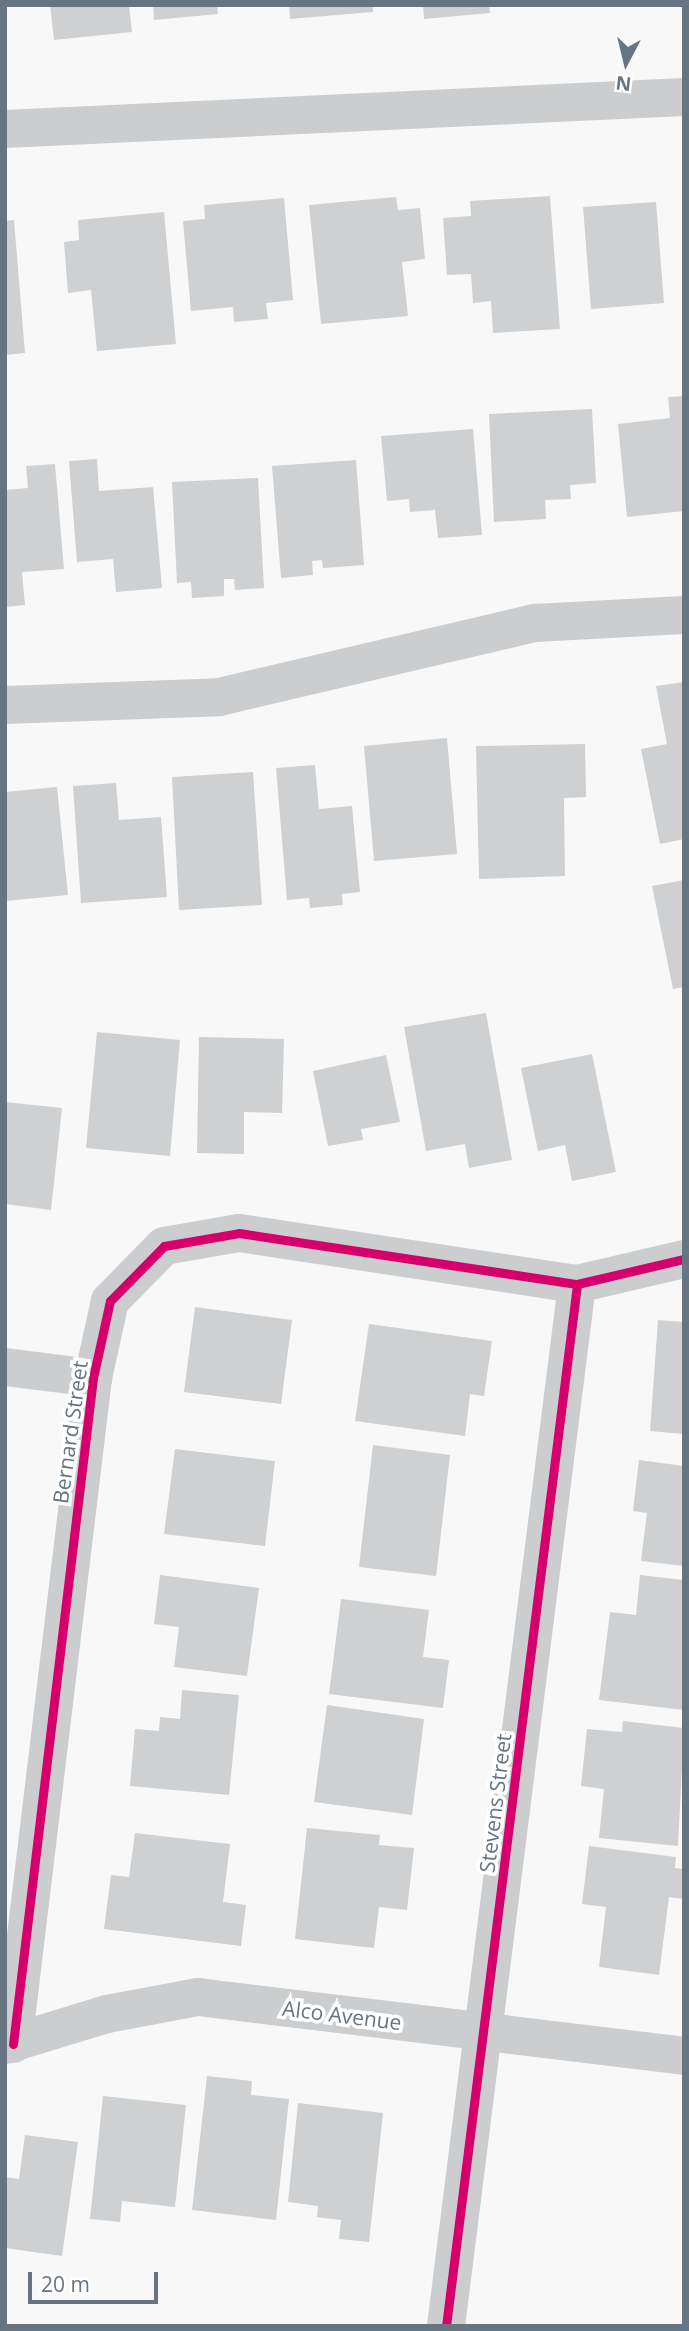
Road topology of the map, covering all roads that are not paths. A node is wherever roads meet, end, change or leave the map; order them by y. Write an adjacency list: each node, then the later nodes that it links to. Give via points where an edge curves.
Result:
1 (684, 96): 2 (street)
2 (5, 129)
3 (684, 615): 4 (street, via 535,623 219,697)
4 (5, 705)
5 (684, 1259): 6 (street, Bernard Street)
6 (577, 1284): 8 (street, Bernard Street, via 239,1233 164,1246 110,1301); 9 (street, Stevens Street)
7 (5, 1367): 8 (street)
8 (93, 1378): 10 (street, Bernard Street)
9 (484, 2034): 10 (street, Alco Avenue, via 198,1997 107,2014); 11 (street, Alco Avenue); 12 (street, Stevens Street)
10 (9, 2045)
11 (684, 2056)
12 (446, 2326)

